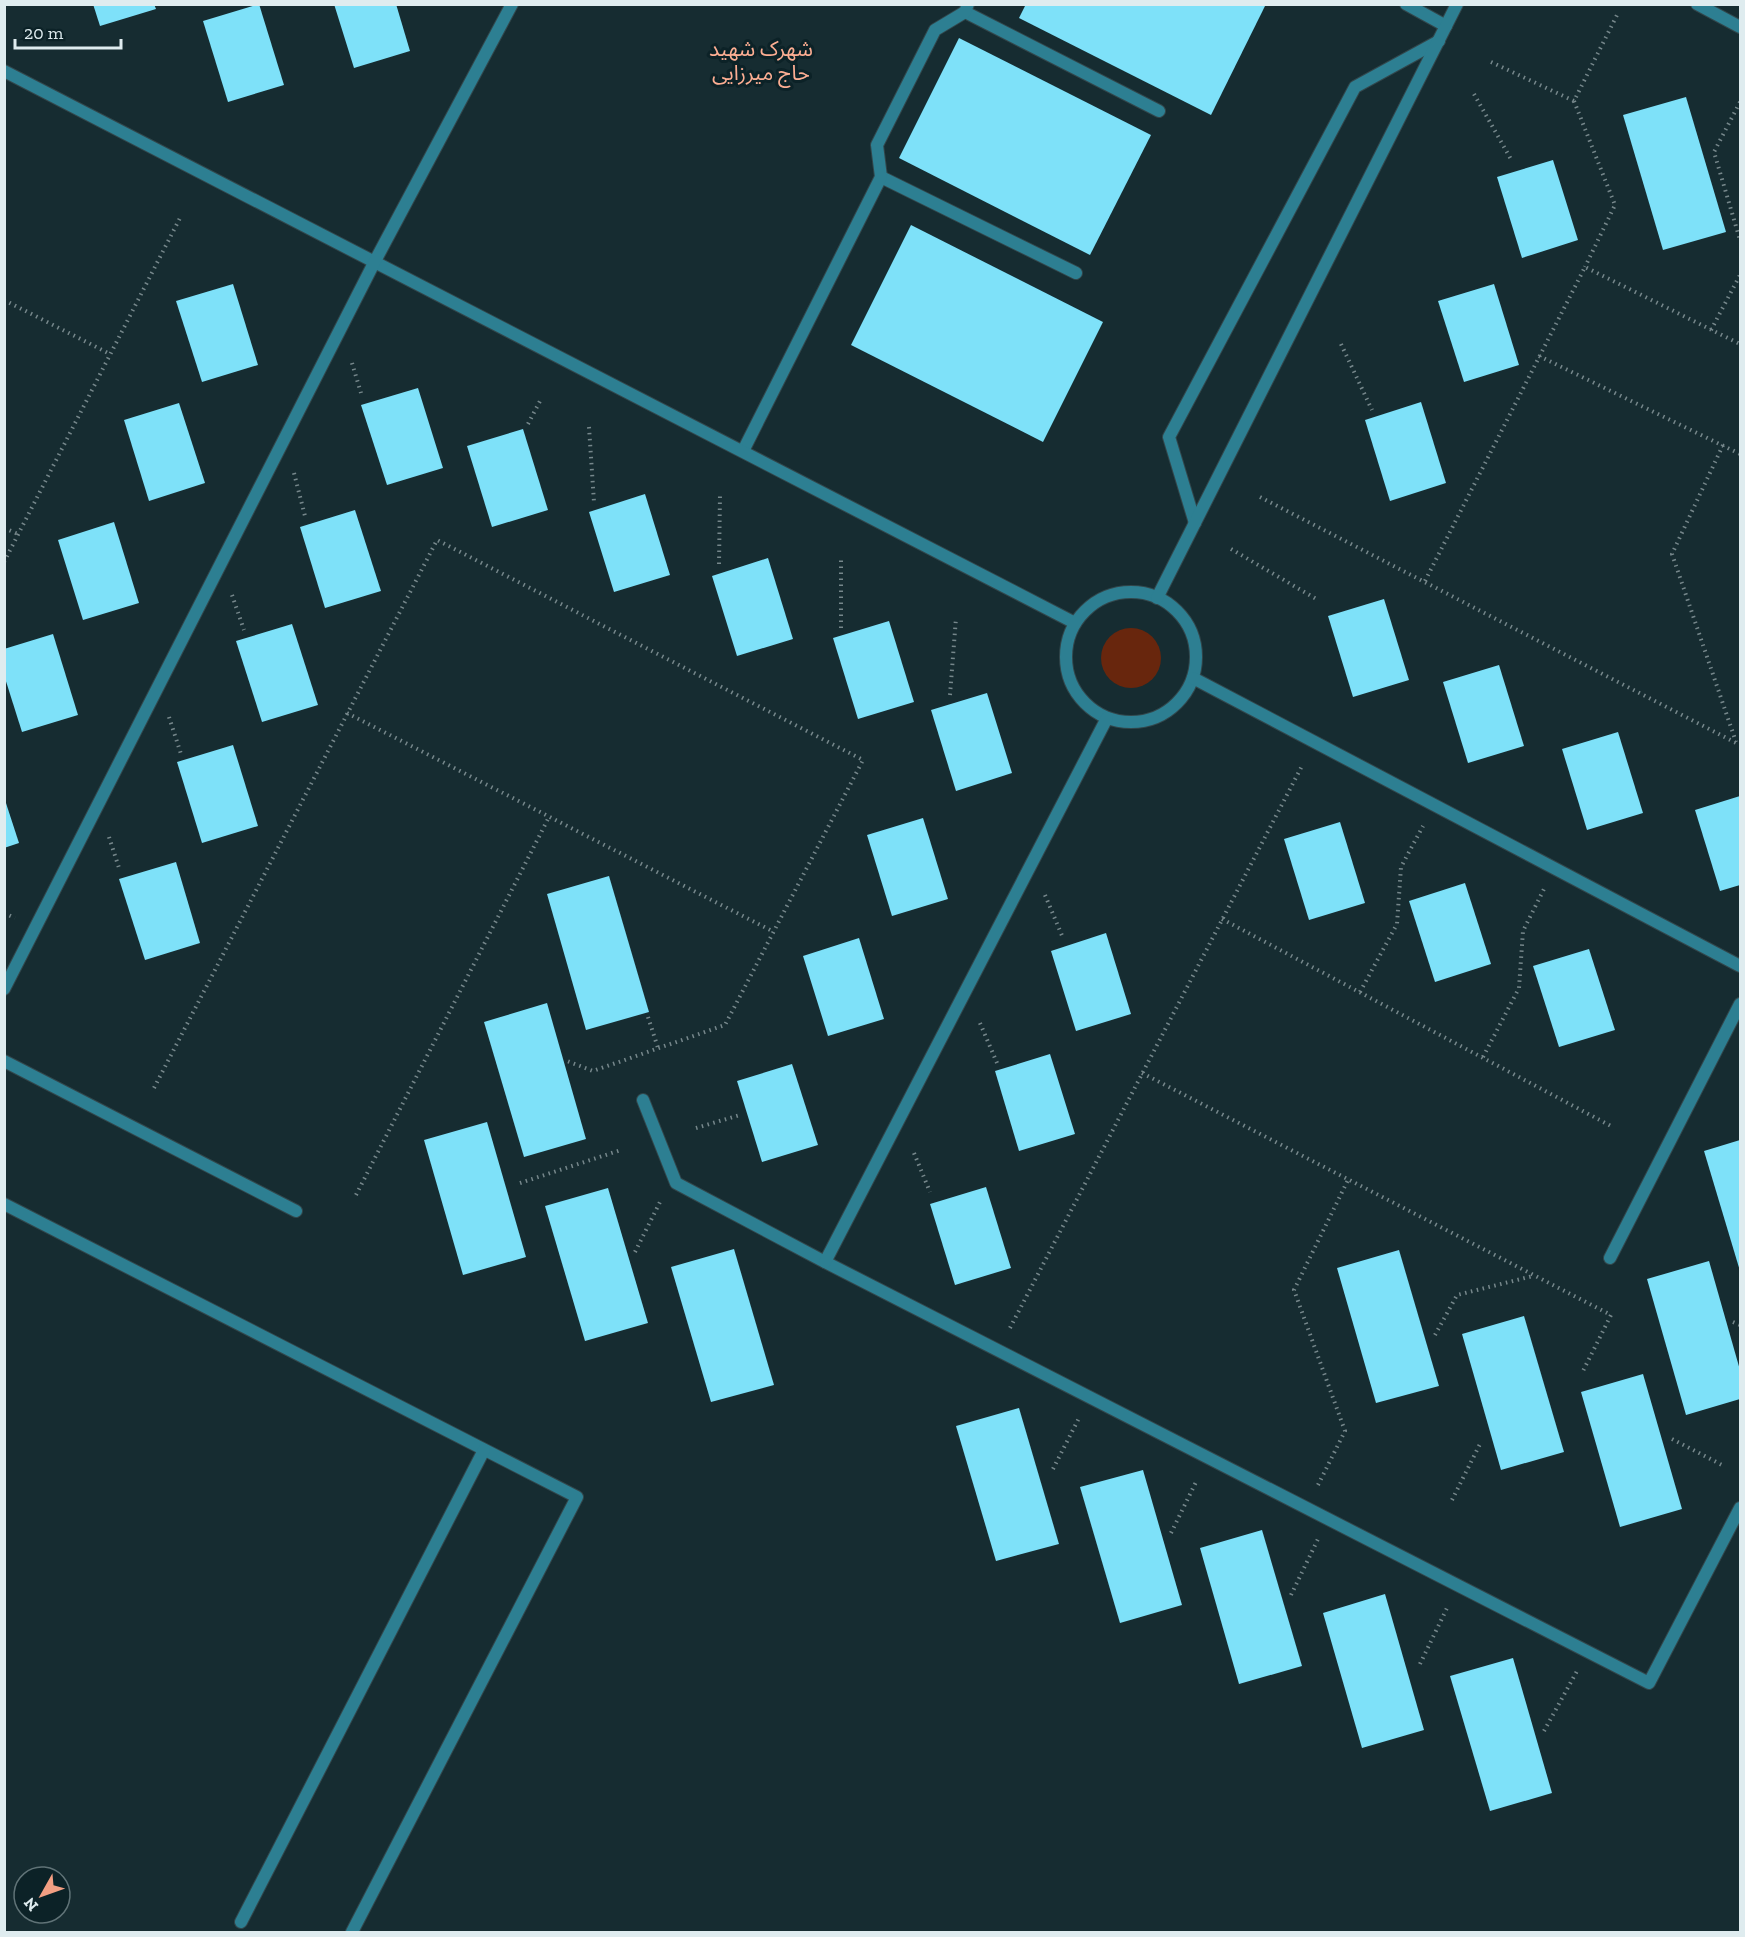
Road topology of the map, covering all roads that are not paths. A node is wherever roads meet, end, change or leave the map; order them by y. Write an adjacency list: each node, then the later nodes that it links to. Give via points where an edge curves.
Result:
1 (512, 4): 12 (street)
2 (1406, 4): 6 (street)
3 (1457, 4): 6 (street)
4 (1697, 4): 7 (street)
5 (966, 8): 10 (street); 11 (street, via 935,30 882,134 877,145)
6 (1446, 26): 8 (street)
7 (1740, 27)
8 (1439, 41): 15 (street); 15 (street, via 1355,87 1169,437)
9 (4, 71): 12 (street)
10 (1159, 111)
11 (881, 177): 13 (street); 14 (street)
12 (375, 261): 14 (street); 21 (street)
13 (1076, 273)
14 (743, 451): 17 (street)
15 (1195, 523): 16 (street)
16 (1157, 598): 17 (street, via 1121,592 1100,599); 18 (street, via 1181,615 1192,635 1196,656)
17 (1075, 623): 19 (street, via 1066,651 1067,672 1089,707)
18 (1193, 678): 19 (street, via 1183,698 1167,712 1148,720 1127,722); 20 (street)
19 (1107, 718): 28 (street)
20 (1740, 966)
21 (4, 989)
22 (1740, 1004): 27 (street)
23 (4, 1061): 26 (street)
24 (643, 1100): 28 (street, via 676,1183)
25 (4, 1204): 29 (street)
26 (296, 1211)
27 (1610, 1258)
28 (825, 1262): 30 (street, via 1649,1683)
29 (484, 1450): 31 (street); 32 (street, via 577,1497)
30 (1740, 1508)
31 (241, 1922)
32 (352, 1932)

